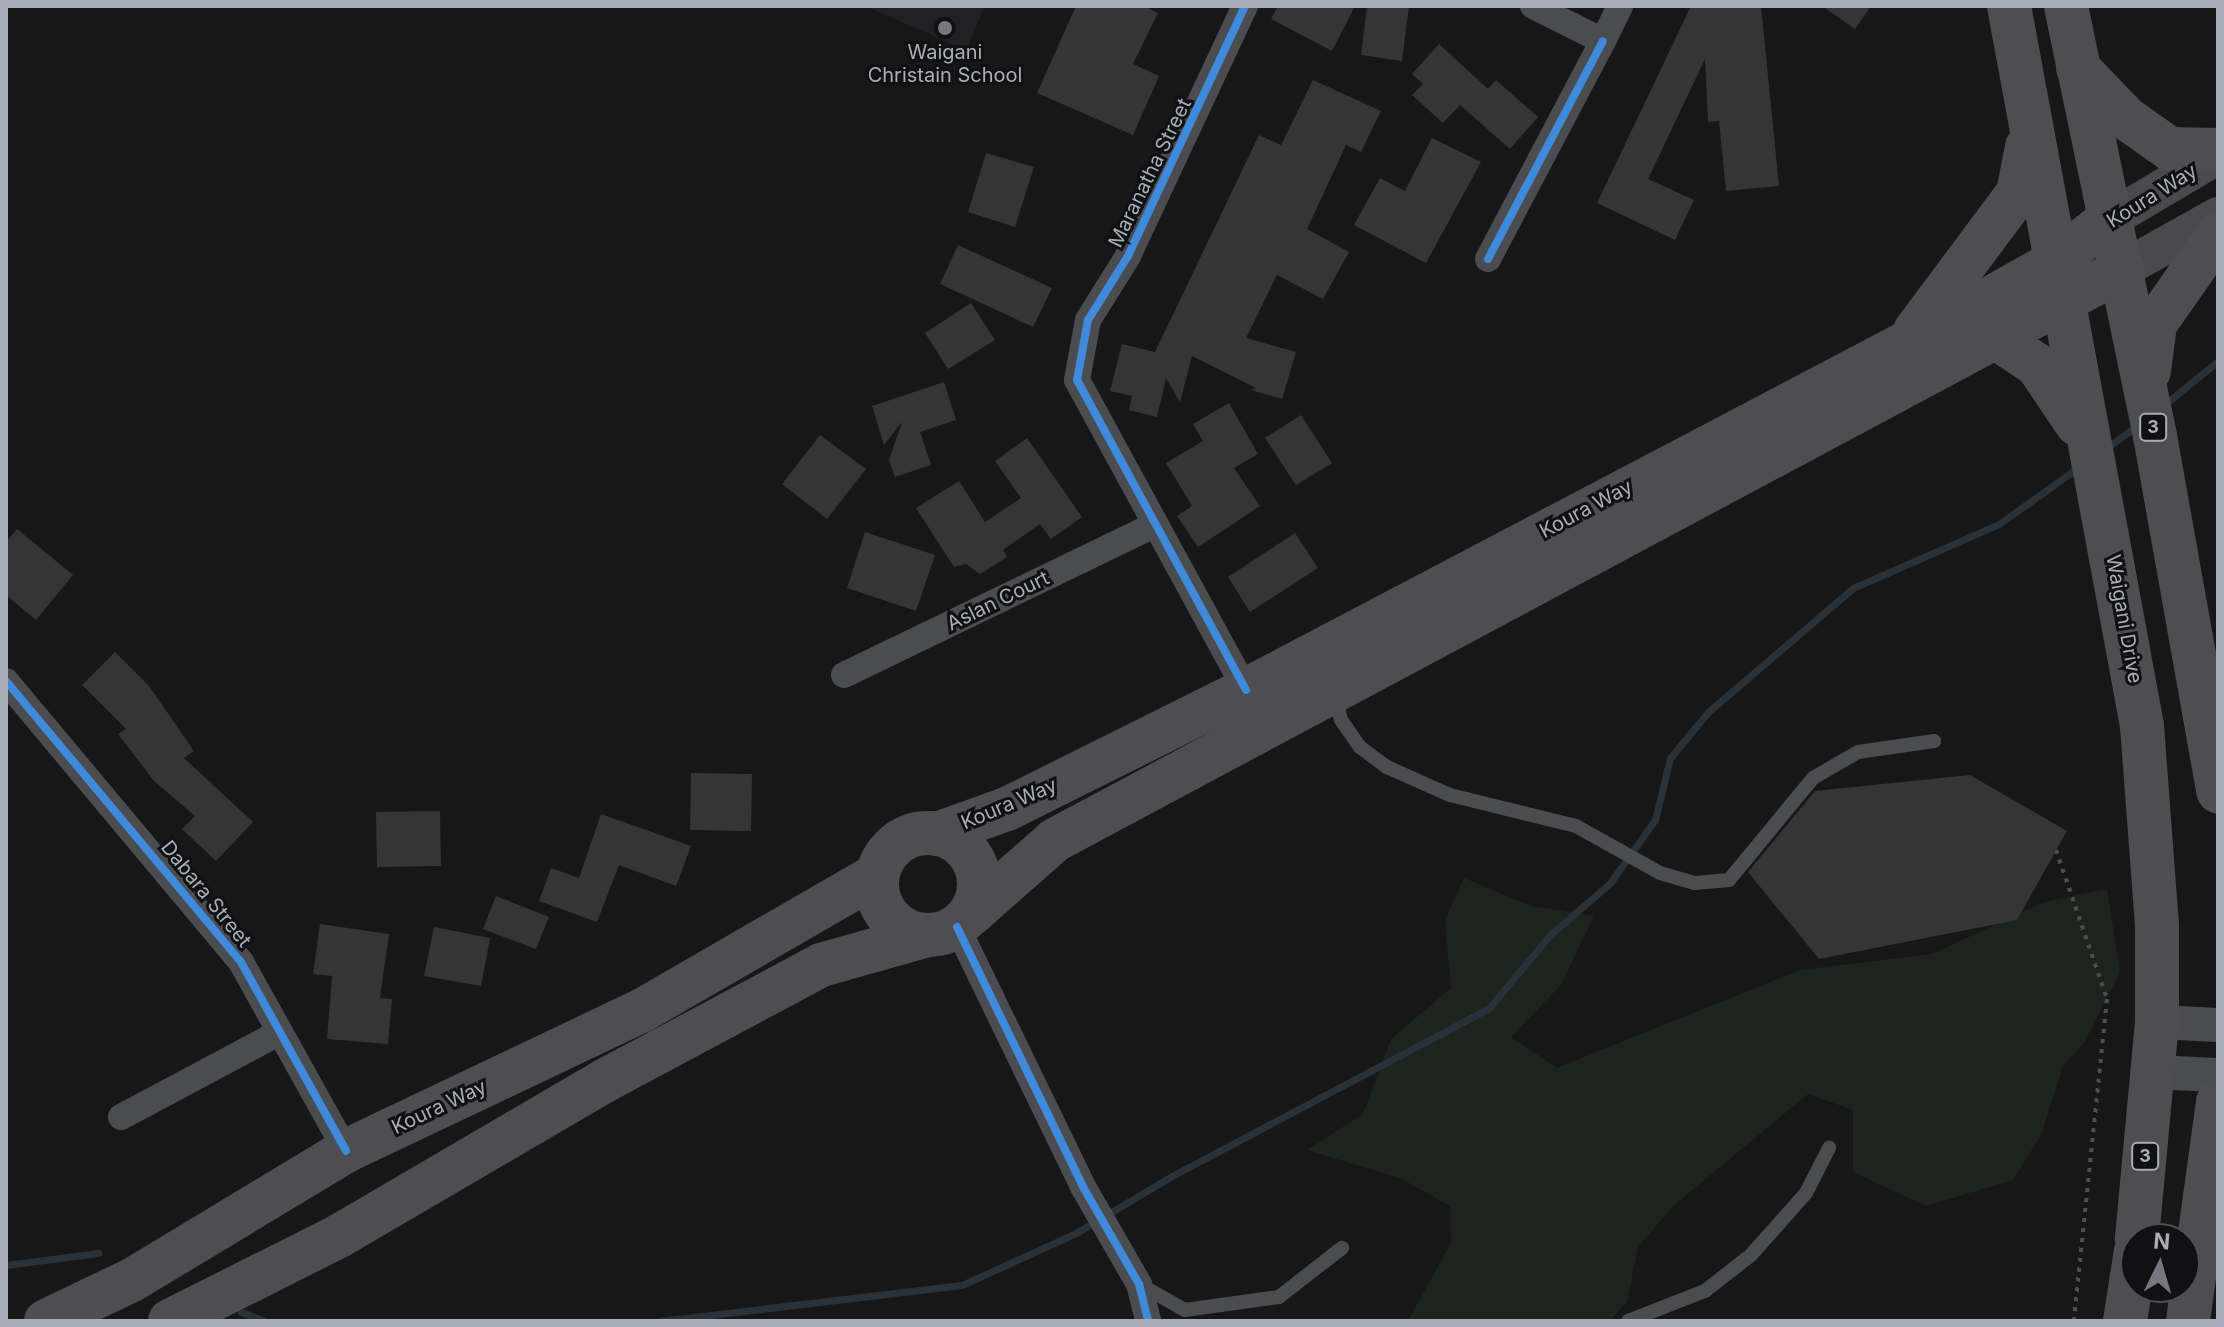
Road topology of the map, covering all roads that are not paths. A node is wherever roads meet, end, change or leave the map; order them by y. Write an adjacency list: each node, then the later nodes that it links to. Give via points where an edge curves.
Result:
1 (1245, 6): 20 (street, Maranatha Street, via 1175,162 1123,267 1088,320 1079,349 1077,380)
2 (1533, 6): 6 (street)
3 (1620, 6): 6 (street)
4 (2009, 6): 8 (highway, Waigani Drive / 3)
5 (2066, 6): 7 (highway, 3)
6 (1603, 41): 13 (street)
7 (2076, 67): 9 (highway, via 2126,118 2170,149); 11 (highway, 3, via 2099,154)
8 (2030, 123): 15 (highway, Waigani Drive / 3); 16 (highway, via 2018,193)
9 (2218, 152): 11 (main road, Koura Way)
10 (2218, 216): 14 (main road, Koura Way)
11 (2107, 221): 14 (highway, 3); 15 (highway, Koura Way)
12 (2218, 234): 18 (highway, via 2155,324 2148,356)
13 (1488, 259)
14 (2123, 269): 15 (highway, Koura Way); 18 (highway, 3)
15 (2058, 283): 16 (highway, Koura Way); 17 (highway, Koura Way); 19 (highway, Waigani Drive / 3)
16 (1911, 336): 23 (highway, Koura Way)
17 (1996, 338): 19 (highway, via 2037,365); 24 (highway, Koura Way)
18 (2155, 436): 26 (highway, 3)
19 (2089, 443): 30 (highway, Waigani Drive / 3, via 2142,726 2157,926)
20 (1152, 526): 21 (street, Aslan Court); 23 (street, Maranatha Street)
21 (844, 675)
22 (6, 681): 32 (street, Dabara Street, via 241,962)
23 (1246, 690): 27 (highway, Koura Way, via 1007,809)
24 (1335, 691): 25 (lane, via 1341,720 1360,747 1387,767 1450,795 1576,826 1676,880 1729,880 1813,778 1858,752); 29 (highway, Koura Way, via 1055,840)
25 (1934, 741)
26 (2218, 791)
27 (937, 834): 28 (highway, via 904,838 882,861); 29 (highway, via 967,849 976,864 978,899)
28 (877, 875): 29 (highway, via 877,893 887,915 907,931); 37 (highway, Koura Way, via 641,1011)
29 (950, 926): 40 (street, via 1082,1185); 43 (highway, Koura Way, via 821,965 604,1081 339,1236)
30 (2157, 1022): 31 (street); 33 (highway, Waigani Drive / 3)
31 (2218, 1025)
32 (280, 1032): 35 (street); 37 (street, Dabara Street)
33 (2151, 1072): 34 (street); 38 (highway, Waigani Drive / 3)
34 (2217, 1101): 46 (highway)
35 (121, 1117)
36 (1829, 1148): 45 (lane, via 1806,1193 1751,1255 1705,1291)
37 (346, 1151): 42 (highway, Koura Way, via 132,1280)
38 (2138, 1223)
39 (1342, 1248): 41 (lane, via 1279,1297)
40 (1139, 1284): 41 (lane); 44 (street)
41 (1189, 1315)
42 (46, 1321)
43 (170, 1321)
44 (1148, 1321)
45 (1628, 1321)
46 (2188, 1321)

